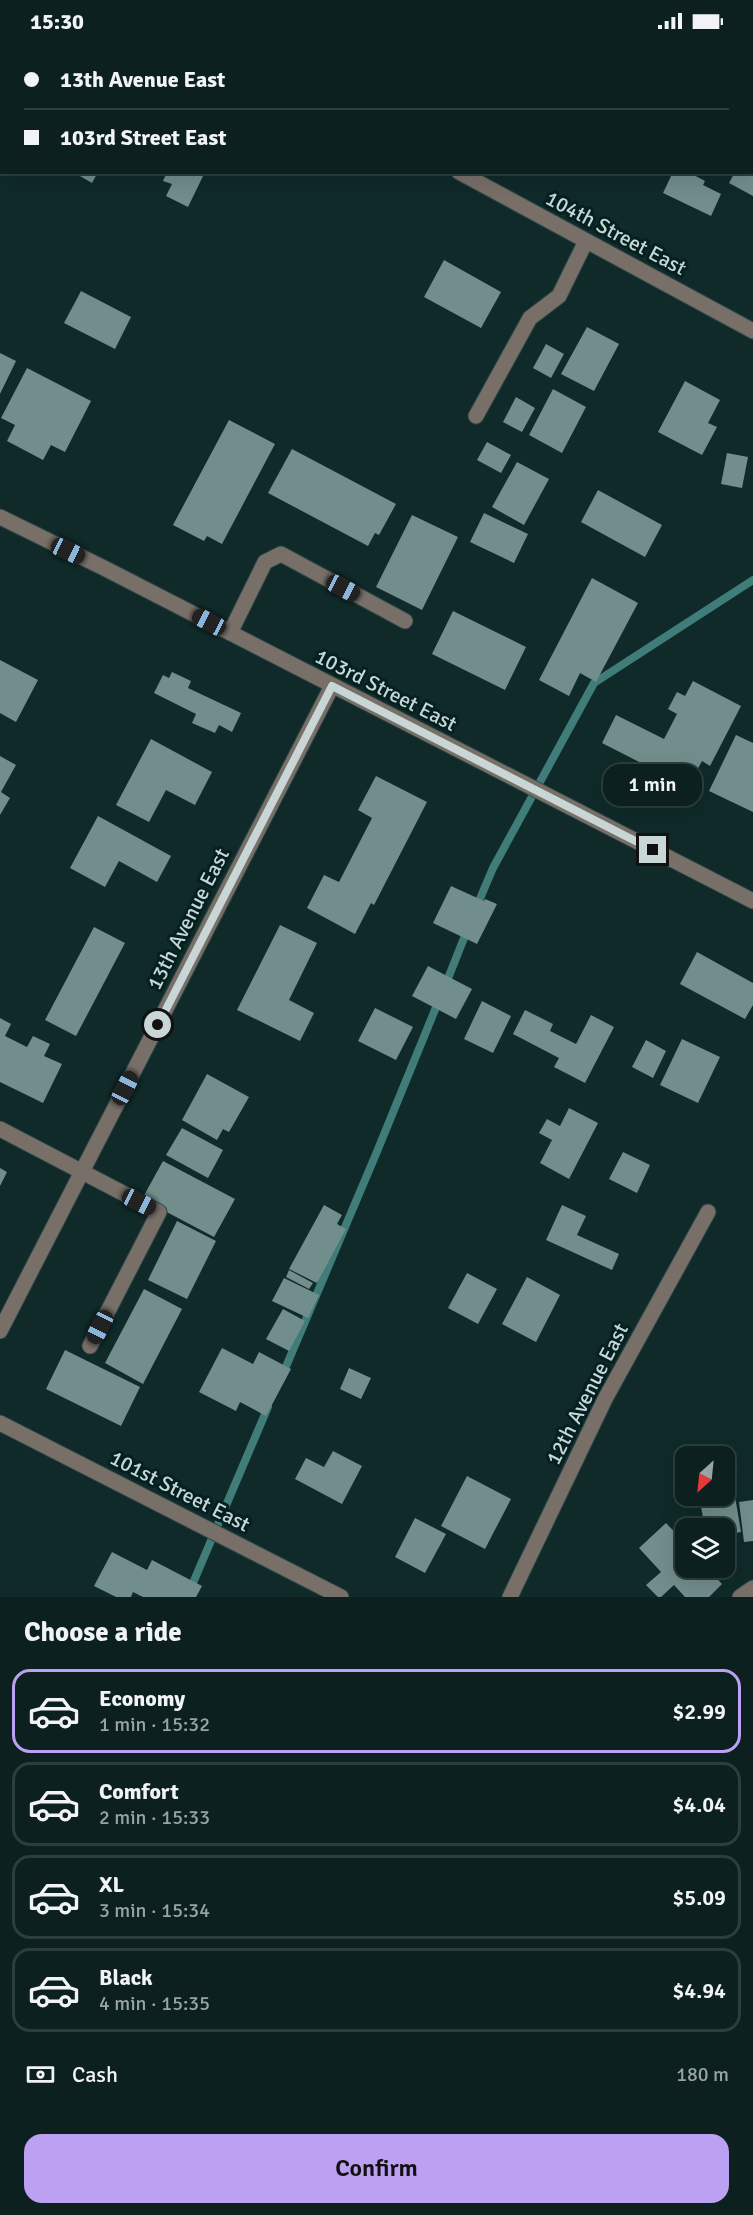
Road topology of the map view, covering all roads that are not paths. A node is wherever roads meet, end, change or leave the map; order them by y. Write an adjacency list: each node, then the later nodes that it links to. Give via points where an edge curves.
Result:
1 (463, 174): 2 (street, 104th Street East)
2 (586, 241): 3 (street, 104th Street East); 4 (street, via 559,296 530,318)
3 (753, 331)
4 (476, 416)
5 (0, 518): 7 (street, 103rd Street East)
6 (405, 621): 7 (street, via 281,554 265,562)
7 (230, 633): 8 (street, 103rd Street East)
8 (332, 686): 9 (street, 103rd Street East); 11 (street, 13th Avenue East)
9 (753, 901)
10 (0, 1129): 11 (street)
11 (82, 1173): 13 (street, 13th Avenue East); 14 (street, via 159,1212)
12 (708, 1212): 18 (street, 12th Avenue East, via 605,1399)
13 (0, 1331)
14 (90, 1346)
15 (0, 1423): 17 (street, 101st Street East)
16 (753, 1588): 19 (street)
17 (341, 1597)
18 (510, 1597)
19 (740, 1597)

